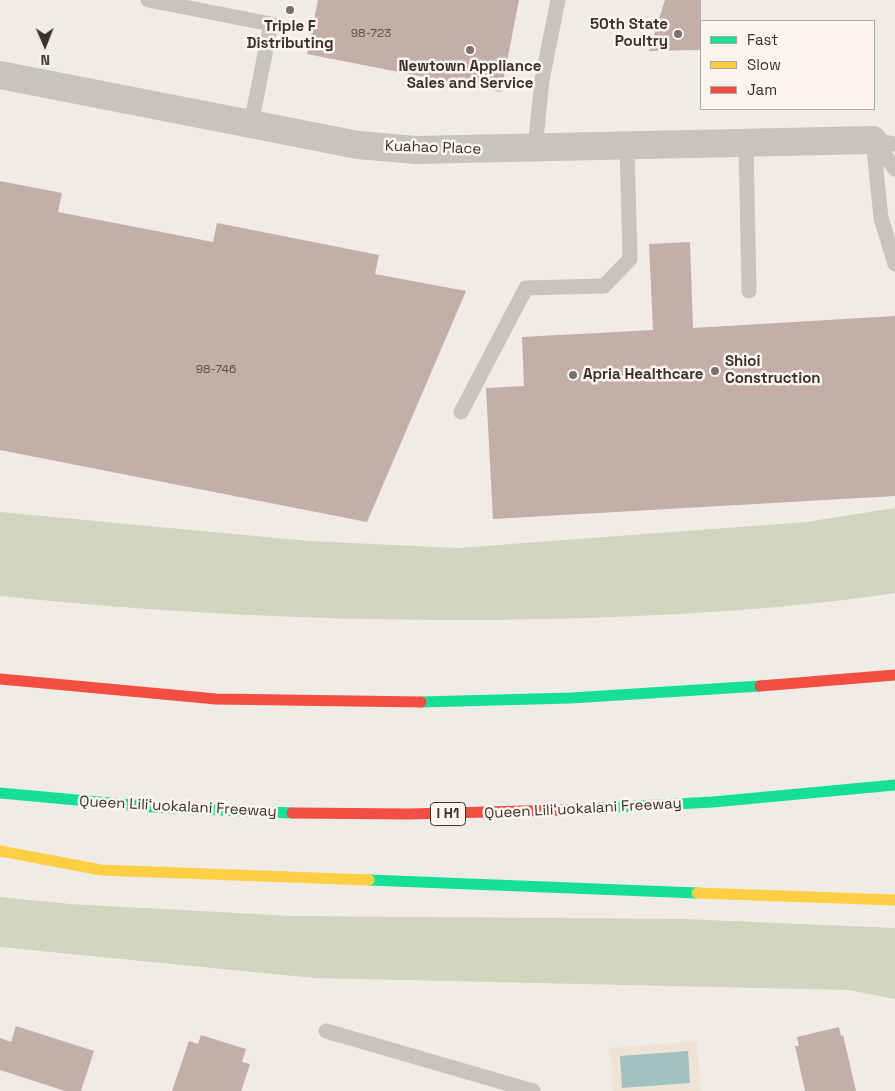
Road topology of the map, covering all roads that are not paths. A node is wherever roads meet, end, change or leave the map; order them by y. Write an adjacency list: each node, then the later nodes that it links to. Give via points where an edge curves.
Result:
1 (148, 0): 4 (lane, via 271,24)
2 (558, 0): 8 (lane, via 542,80)
3 (0, 75): 4 (street, Kuahao Place)
4 (251, 124): 8 (street, Kuahao Place, via 368,146 416,150)
5 (884, 142): 6 (street, Kuahao Place); 9 (lane); 10 (lane, via 881,218)
6 (746, 143): 7 (street, Kuahao Place); 11 (lane)
7 (627, 146): 8 (street, Kuahao Place); 12 (lane, via 630,259 604,286 526,288)
8 (535, 149)
9 (895, 169)
10 (895, 264)
11 (749, 291)
12 (461, 412)
13 (895, 675): 14 (highway, via 616,695 395,702 247,700 96,690)
14 (0, 679)
15 (895, 785): 16 (highway, Queen Liliʻuokalani Freeway / I H1, via 692,804 494,814 328,814 159,808)
16 (0, 793)
17 (0, 851): 18 (highway, via 101,870)
18 (895, 900)
19 (326, 1031): 20 (lane)
20 (533, 1091)

